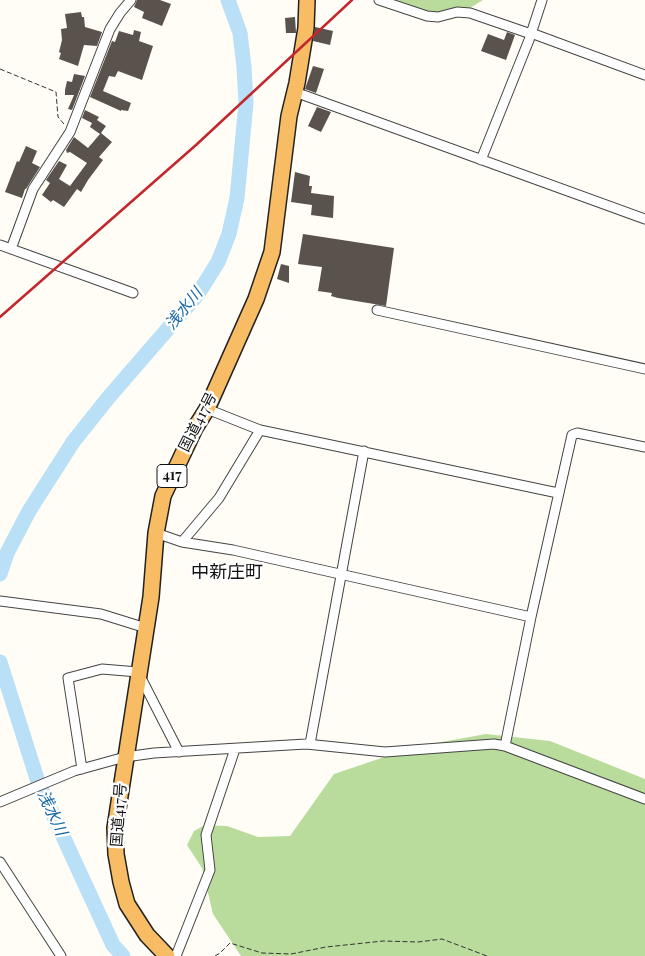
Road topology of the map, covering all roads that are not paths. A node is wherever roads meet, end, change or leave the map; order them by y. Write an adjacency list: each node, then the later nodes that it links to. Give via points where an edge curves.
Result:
1 (131, 0): 11 (street, via 110,29 70,132 33,189)
2 (307, 0): 7 (highway, 国道417号 / 417, via 306,28)
3 (379, 0): 5 (street, via 427,16 470,13)
4 (542, 0): 5 (street)
5 (531, 34): 6 (street); 8 (street)
6 (645, 75)
7 (295, 92): 8 (street); 15 (highway, 国道417号 / 417, via 289,116 272,252 256,299)
8 (482, 160): 9 (street)
9 (645, 219)
10 (0, 245): 11 (street)
11 (11, 248): 12 (street)
12 (133, 293)
13 (376, 310): 14 (street)
14 (645, 369)
15 (207, 409): 16 (street); 20 (highway, 国道417号 / 417, via 163,496)
16 (260, 430): 18 (street); 21 (street, via 219,498)
17 (645, 447): 19 (street, via 578,433 572,435)
18 (364, 451): 19 (street); 22 (street)
19 (558, 493): 24 (street)
20 (156, 533): 21 (street); 25 (highway, 国道417号 / 417)
21 (182, 542): 22 (street)
22 (341, 574): 24 (street); 27 (street)
23 (0, 601): 25 (street, via 101,614)
24 (531, 617): 28 (street)
25 (146, 628): 26 (highway, 国道417号 / 417)
26 (138, 672): 30 (street); 31 (highway, 国道417号 / 417); 32 (street, via 102,669 68,678)
27 (310, 744): 28 (street, via 385,752 494,744); 29 (street)
28 (504, 746): 33 (street)
29 (235, 750): 30 (street); 38 (street, via 206,835 210,870)
30 (179, 752): 31 (street)
31 (125, 757): 32 (street); 37 (highway, 国道417号 / 417, via 115,828 121,882 127,904 147,935)
32 (78, 770): 34 (street)
33 (645, 799)
34 (3, 801)
35 (0, 862): 36 (street)
36 (61, 956)
37 (166, 956)
38 (176, 956)

